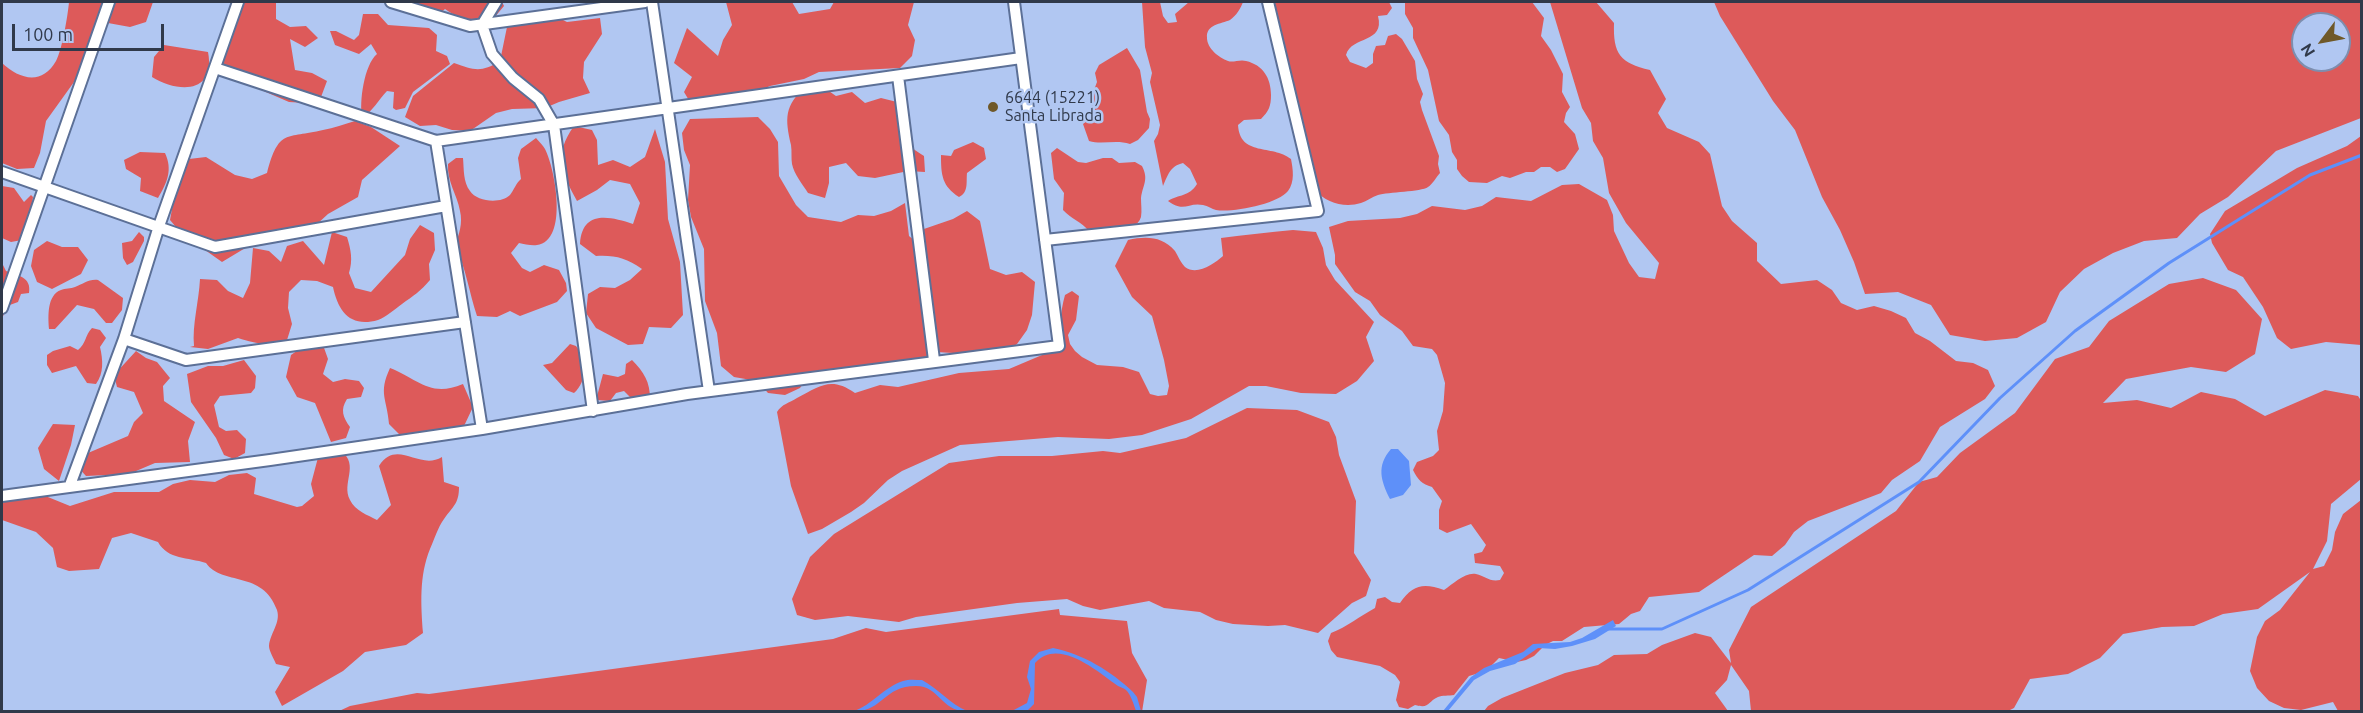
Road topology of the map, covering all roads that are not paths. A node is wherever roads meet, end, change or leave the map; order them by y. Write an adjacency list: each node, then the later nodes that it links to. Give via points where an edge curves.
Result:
1 (109, 2): 17 (street)
2 (238, 2): 11 (street)
3 (391, 2): 9 (street, via 470,26)
4 (496, 2): 9 (street)
5 (645, 2): 9 (street)
6 (652, 2): 13 (street)
7 (1014, 2): 10 (street)
8 (1268, 2): 20 (street, via 1318,211)
9 (482, 25): 14 (street, via 492,54 539,99)
10 (1021, 58): 12 (street); 20 (street)
11 (215, 68): 15 (street); 19 (street)
12 (898, 76): 13 (street); 24 (street)
13 (668, 108): 14 (street); 25 (street)
14 (554, 125): 15 (street); 26 (street)
15 (436, 141): 18 (street)
16 (2, 172): 17 (street)
17 (43, 186): 19 (street); 21 (street)
18 (446, 206): 19 (street, via 215,247); 22 (street)
19 (159, 226): 23 (street)
20 (1045, 240): 24 (street, via 1059,346)
21 (2, 308)
22 (465, 322): 23 (street, via 186,360); 27 (street)
23 (124, 339): 28 (street)
24 (934, 360): 25 (street)
25 (709, 392): 26 (street)
26 (593, 411): 27 (street)
27 (482, 429): 28 (street)
28 (70, 485): 29 (street)
29 (2, 496)

